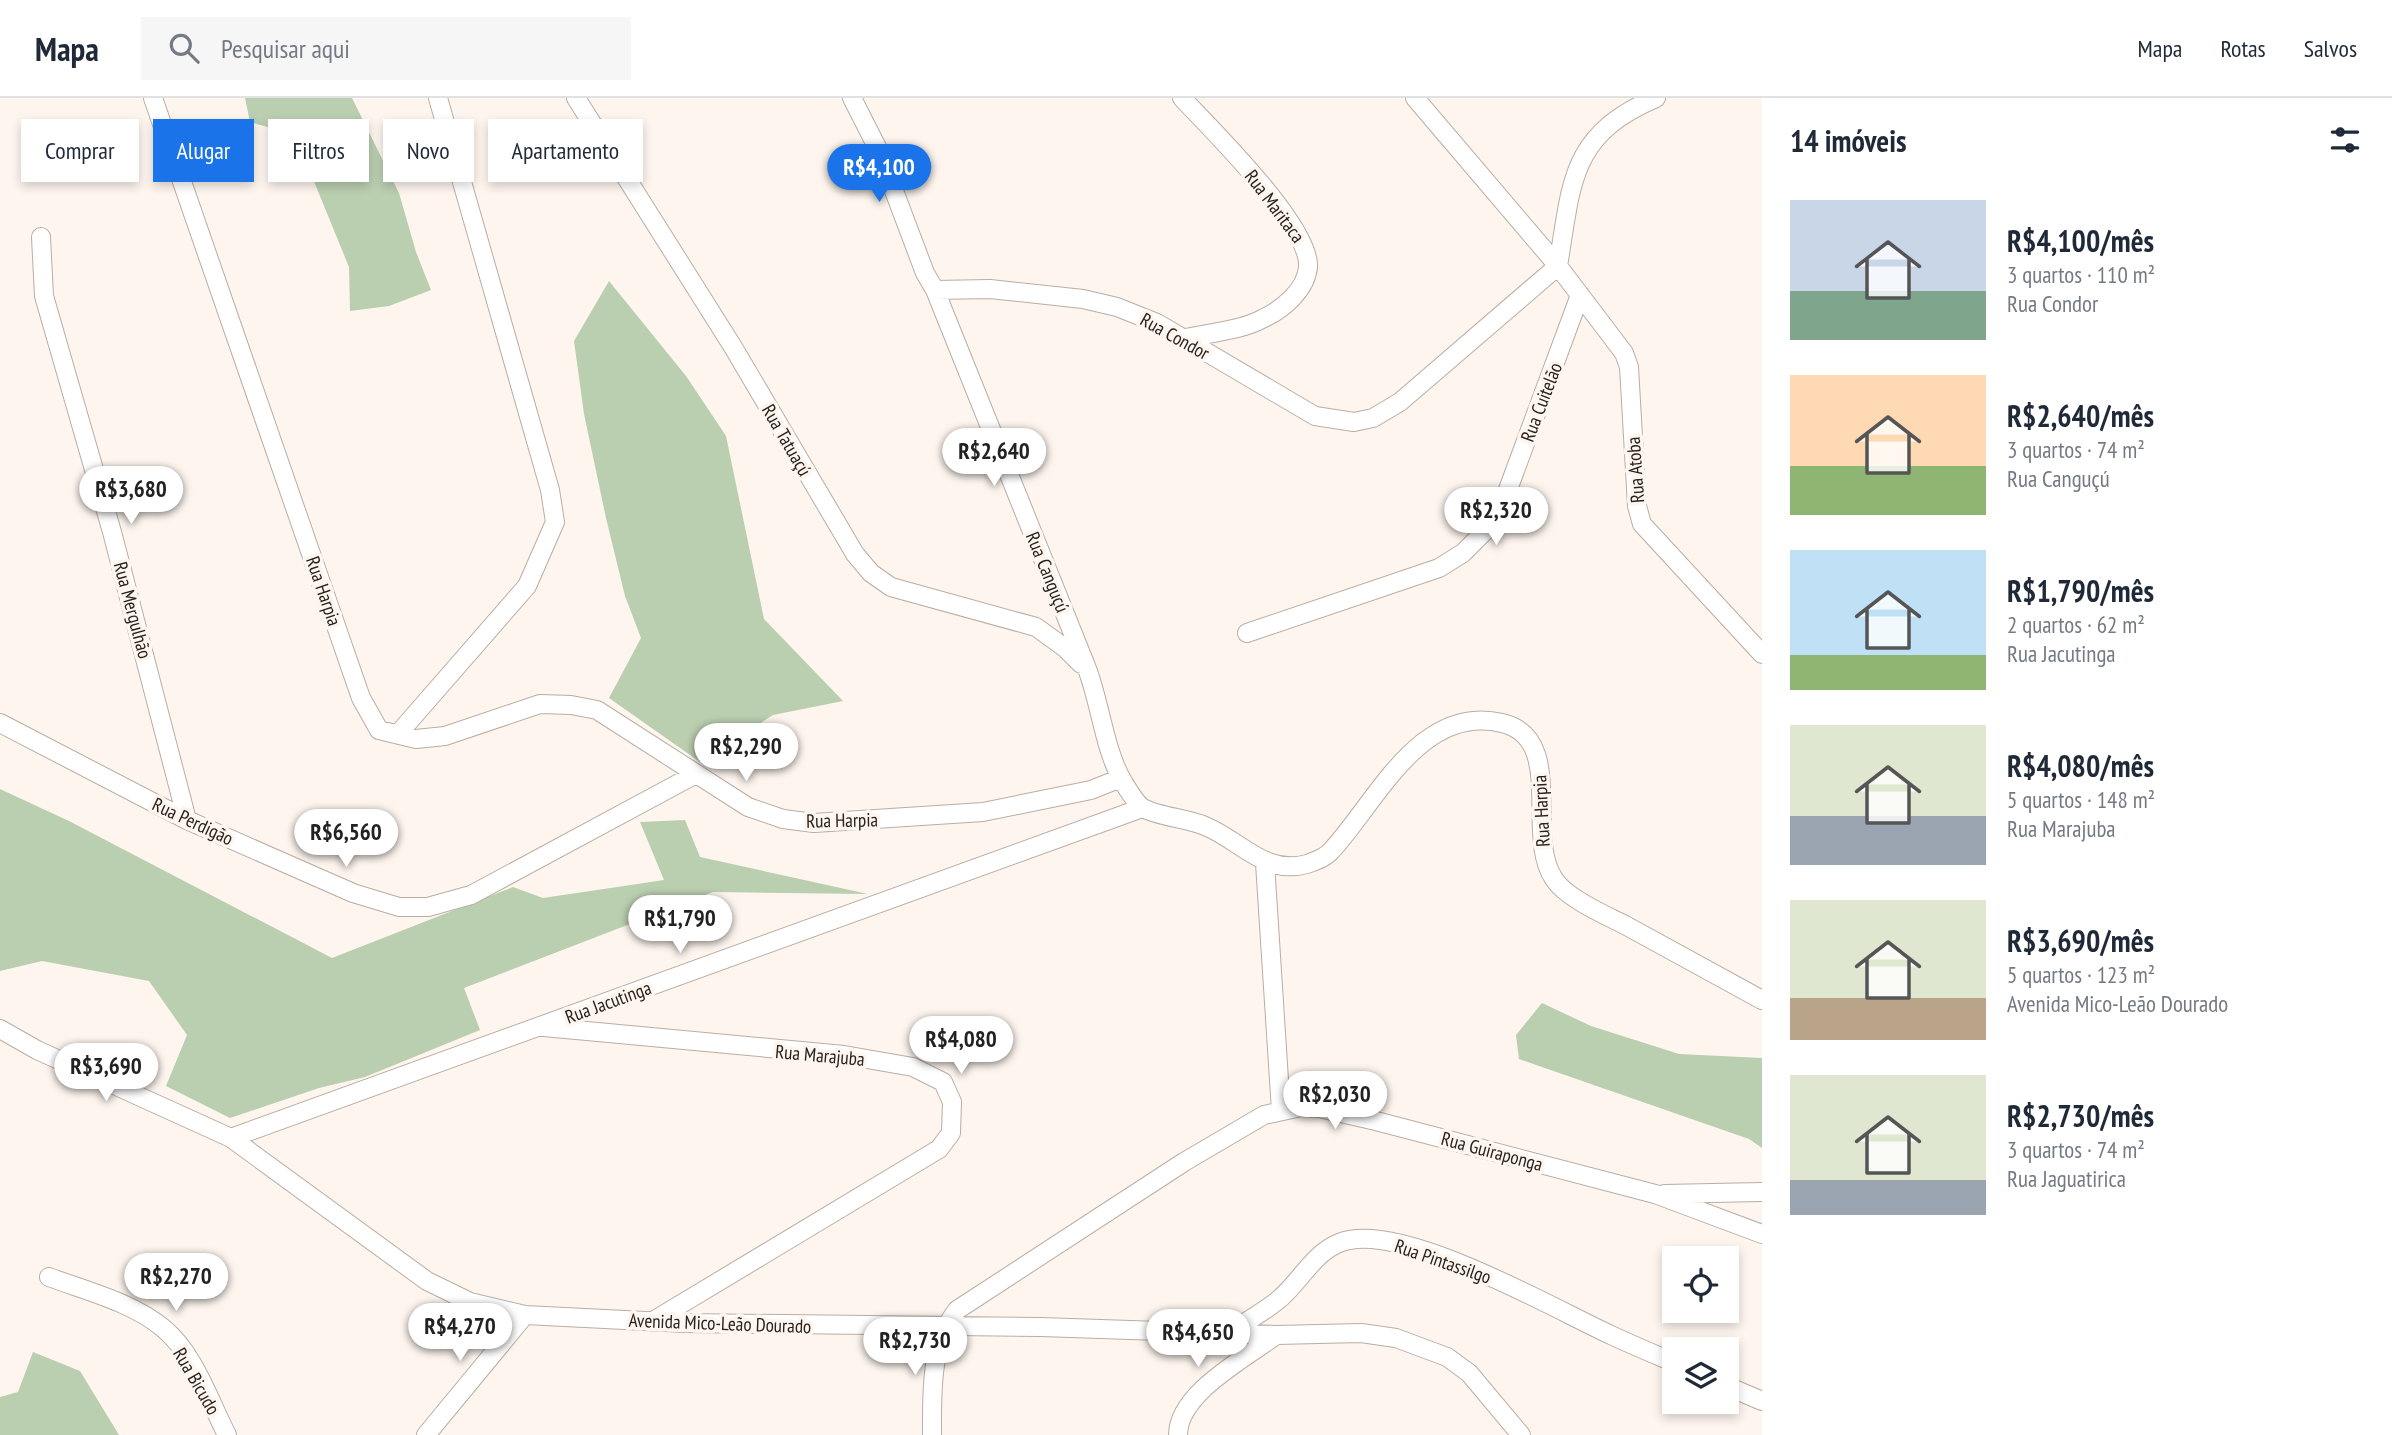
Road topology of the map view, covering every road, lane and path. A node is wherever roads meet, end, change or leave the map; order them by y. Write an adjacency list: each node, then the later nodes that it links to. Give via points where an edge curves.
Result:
1 (153, 98): 17 (street, Rua Harpia, via 361,698 379,730)
2 (438, 98): 17 (street, via 550,490 555,522 527,586)
3 (576, 98): 15 (street, Rua Tatuaçú, via 855,554 871,573 891,587 1036,627)
4 (852, 98): 10 (street, via 879,150)
5 (1182, 98): 12 (street, Rua Maritaca, via 1288,220 1306,247 1308,269 1285,306 1262,320)
6 (1415, 98): 9 (street)
7 (1656, 98): 9 (street, via 1628,110 1602,129 1584,154 1573,179)
8 (40, 237): 21 (street, Rua Mergulhão, via 44,296)
9 (1558, 266): 11 (street); 12 (street, Rua Condor, via 1400,402 1373,418 1354,422 1315,416)
10 (935, 290): 12 (street, Rua Condor, via 990,289 1083,299 1157,323); 15 (street, Rua Canguçú)
11 (1580, 295): 13 (street, Rua Cuitelão, via 1512,481 1485,531 1463,553 1438,568); 14 (street, Rua Atoba, via 1624,353 1629,367 1642,524)
12 (1181, 339)
13 (1247, 633)
14 (1762, 654)
15 (1088, 672): 19 (street, Rua Canguçú)
16 (0, 723): 21 (street, Rua Perdigão)
17 (398, 734): 18 (street, Rua Harpia, via 416,739 445,736 540,704 571,705 597,710)
18 (695, 774): 19 (street, Rua Harpia, via 748,807 814,823 983,812 1091,790); 21 (street, Rua Perdigão, via 471,895 428,907 399,907 353,892)
19 (1121, 778): 20 (street)
20 (1142, 808): 22 (street, Rua Harpia, via 1209,828); 24 (street, Rua Jacutinga)
21 (187, 820)
22 (1265, 863): 23 (street, Rua Harpia, via 1289,868 1327,856 1397,765 1423,742 1462,725 1503,723 1523,733 1537,752 1542,783 1540,842 1556,883 1592,908); 26 (street)
23 (1762, 999)
24 (539, 1027): 27 (street, Rua Jacutinga); 33 (street, Rua Marajuba, via 844,1055 913,1067 943,1082 952,1102 951,1133 939,1149)
25 (0, 1029): 27 (street, Avenida Mico-Leão Dourado)
26 (1280, 1111): 29 (street, Rua Guiraponga, via 1319,1108); 34 (street, Rua Guiraponga, via 1264,1115 1172,1169 979,1294)
27 (231, 1139): 32 (street, Avenida Mico-Leão Dourado, via 427,1281 470,1302)
28 (1762, 1192): 29 (street)
29 (1655, 1194): 30 (street, Rua Guiraponga)
30 (1762, 1234)
31 (49, 1277): 40 (street, Rua Bicudo, via 135,1310 164,1328 187,1357)
32 (525, 1315): 33 (street, Avenida Mico-Leão Dourado); 41 (street)
33 (653, 1321): 34 (street, Avenida Mico-Leão Dourado)
34 (945, 1326): 35 (street, Avenida Mico-Leão Dourado); 42 (street, via 935,1357)
35 (1228, 1333): 36 (street, Avenida Mico-Leão Dourado); 37 (street, Rua Pintassilgo, via 1278,1301 1336,1244 1372,1238 1486,1274)
36 (1276, 1335): 43 (street, via 1203,1389 1181,1417); 44 (street, Avenida Mico-Leão Dourado, via 1361,1333 1423,1347 1468,1373)
37 (1662, 1357)
38 (1739, 1391): 39 (street)
39 (1762, 1401)
40 (227, 1435)
41 (426, 1435)
42 (932, 1435)
43 (1178, 1435)
44 (1521, 1435)

